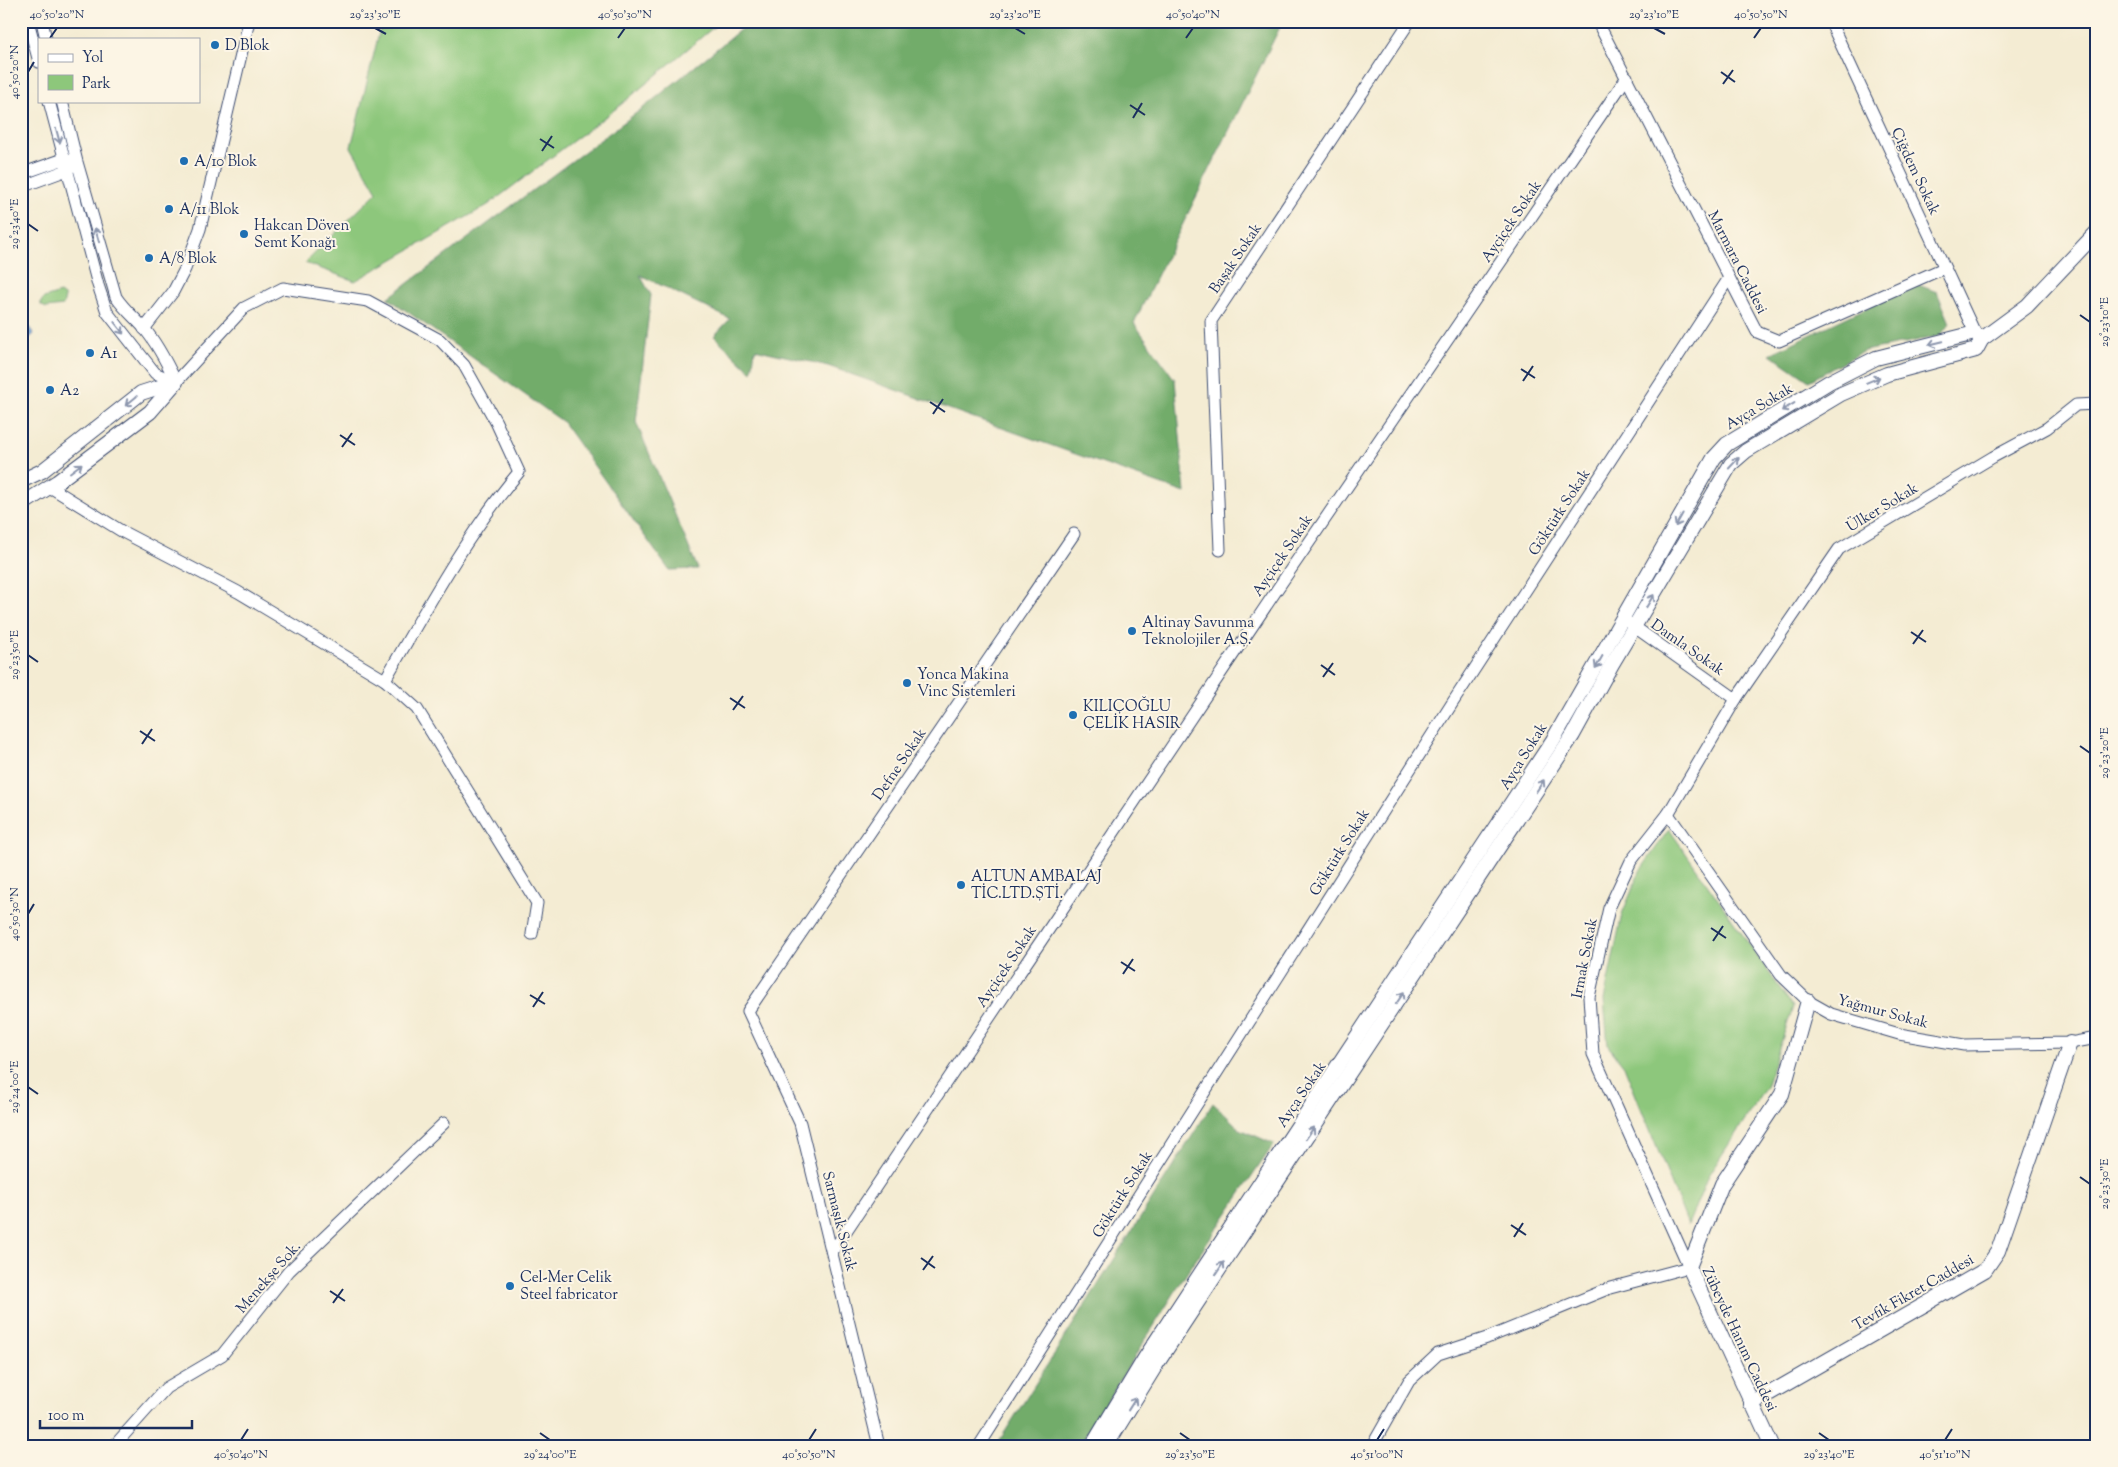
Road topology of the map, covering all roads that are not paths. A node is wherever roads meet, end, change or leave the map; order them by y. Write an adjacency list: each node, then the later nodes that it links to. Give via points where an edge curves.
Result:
1 (28, 21): 8 (street)
2 (42, 21): 7 (street)
3 (249, 21): 19 (street, via 200,229 173,292)
4 (1410, 21): 27 (street, Başak Sokak, via 1211,321)
5 (1830, 21): 17 (street, Çiğdem Sokak)
6 (1598, 22): 9 (street, Marmara Caddesi)
7 (46, 38)
8 (38, 58)
9 (1627, 77): 18 (street, Marmara Caddesi); 39 (street, Ayçiçek Sokak, via 1278,588)
10 (49, 102): 13 (street, one-way to 13)
11 (62, 102): 12 (street)
12 (77, 162): 13 (street); 19 (street, one-way to 12, via 116,298)
13 (66, 164): 14 (street); 15 (street); 21 (street, one-way to 21, via 107,312 154,372)
14 (21, 174)
15 (21, 187)
16 (2097, 232): 20 (street, Ayça Sokak, via 2027,306)
17 (1944, 268): 18 (street, Marmara Caddesi, via 1779,341 1757,332); 20 (street, Çiğdem Sokak)
18 (1730, 278): 44 (street, Göktürk Sokak, via 1453,702)
19 (144, 329): 21 (street, via 167,362)
20 (1978, 336): 28 (street, one-way to 20, via 1731,464 1746,451 1841,394 1887,374 1976,350); 28 (street, Ayça Sokak, one-way to 28, via 1876,358 1829,382 1727,444 1714,458)
21 (176, 382): 23 (street, one-way to 23, via 140,393 42,471); 24 (street, one-way to 21, via 150,412); 29 (street, via 244,308 283,288 368,301 440,340 464,365 519,472 440,584)
22 (2097, 404): 30 (street, Ülker Sokak, via 2076,405 2047,428 1840,549)
23 (21, 481)
24 (50, 487): 25 (street); 29 (street, via 123,532 238,592)
25 (21, 505)
26 (1074, 534): 34 (street, Defne Sokak)
27 (1220, 550)
28 (1629, 623): 30 (street, Damla Sokak); 37 (street, Ayça Sokak, one-way to 37); 37 (street, Ayça Sokak, one-way to 28, via 1514,827 1573,735)
29 (385, 680): 32 (street, via 417,709 537,903)
30 (1736, 699): 31 (street, Irmak Sokak)
31 (1668, 814): 33 (street, Yağmur Sokak, via 1781,976); 40 (street, Irmak Sokak, via 1631,861 1609,908 1589,997 1593,1054)
32 (532, 934)
33 (1808, 1001): 36 (street, Yağmur Sokak, via 1831,1014 1899,1034 1964,1045); 40 (street, Zübeyde Hanım Caddesi, via 1782,1094 1722,1184)
34 (748, 1010): 39 (street, Sarmaşık Sokak, via 800,1123)
35 (2097, 1038): 36 (street, Yağmur Sokak)
36 (2070, 1043): 41 (street, Tevfik Fikret Caddesi, via 1998,1251 1985,1270)
37 (1327, 1095): 45 (street, Ayça Sokak, via 1145,1358); 46 (street, Ayça Sokak, one-way to 37)
38 (444, 1123): 42 (street, Menekşe Sok., via 289,1271 222,1355 166,1388)
39 (832, 1252): 43 (street, Sarmaşık Sokak)
40 (1689, 1267): 41 (street, Zübeyde Hanım Caddesi); 47 (street, via 1610,1288 1487,1338 1438,1354 1408,1381)
41 (1751, 1404): 48 (street, Zübeyde Hanım Caddesi)
42 (114, 1446)
43 (879, 1446)
44 (979, 1446)
45 (1092, 1446)
46 (1106, 1446)
47 (1372, 1446)
48 (1772, 1446)

